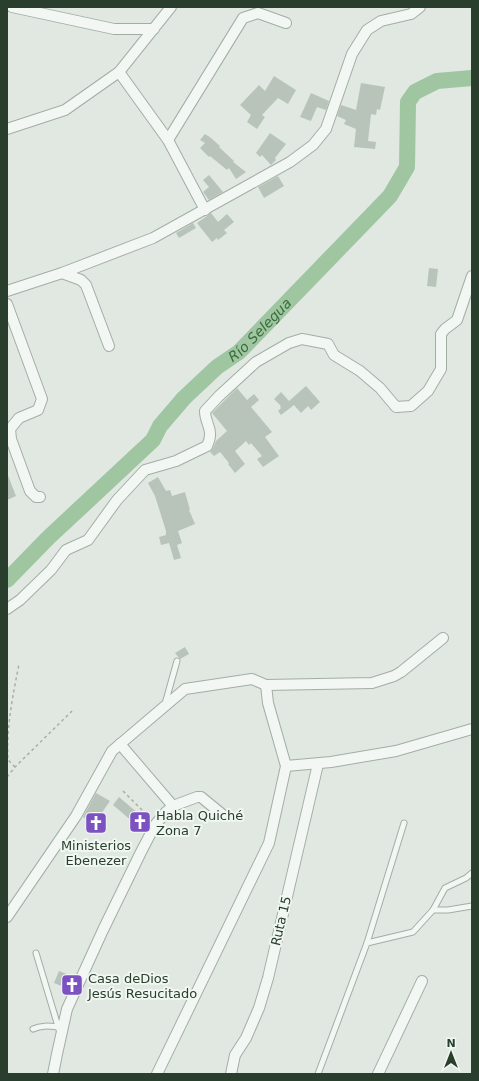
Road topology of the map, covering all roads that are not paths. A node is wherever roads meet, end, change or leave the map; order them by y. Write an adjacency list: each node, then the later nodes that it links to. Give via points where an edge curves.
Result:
1 (12, 7): 6 (street, via 114,29)
2 (172, 7): 6 (street)
3 (420, 7): 4 (street, via 411,14)
4 (402, 11): 10 (street, via 367,30 352,54 326,129 313,145 290,162)
5 (286, 23): 9 (street, via 258,13 243,18)
6 (154, 29): 7 (street)
7 (119, 72): 8 (street, via 65,110); 9 (street)
8 (7, 129)
9 (168, 140): 10 (street)
10 (205, 210): 11 (street, via 153,238)
11 (62, 272): 13 (street); 15 (street, via 86,284)
12 (472, 276): 17 (street, via 457,320 441,334 441,369 428,391 411,406 396,407 380,388 360,371 334,355 328,344 302,339 289,343 256,362 205,411 211,430 207,446 176,461 145,470 117,500 88,540 66,550 51,570)
13 (7, 290)
14 (7, 304): 16 (street, via 42,399 38,410 19,418 10,429 10,439 30,491 36,497)
15 (109, 346)
16 (40, 497)
17 (7, 609)
18 (443, 638): 20 (street, via 401,672 372,683)
19 (177, 661): 21 (lane)
20 (266, 685): 21 (street, via 252,679 185,689); 25 (street, via 268,703)
21 (164, 706): 23 (street)
22 (472, 729): 24 (street, via 396,751)
23 (120, 744): 26 (street); 32 (street, via 112,751 76,816)
24 (318, 764): 25 (street); 40 (street, Ruta 15, via 268,978 259,1008 246,1038 235,1055)
25 (286, 766): 39 (street, via 269,843)
26 (173, 806): 27 (street, via 201,797); 37 (street, via 156,824 139,856 67,1009)
27 (223, 815)
28 (404, 823): 33 (lane)
29 (472, 874): 31 (lane, via 444,888)
30 (472, 906): 31 (lane)
31 (433, 910): 33 (lane, via 413,932)
32 (7, 917)
33 (367, 943): 41 (lane)
34 (36, 953): 37 (lane)
35 (422, 981): 42 (street)
36 (33, 1029): 37 (lane, via 50,1026)
37 (59, 1032): 38 (street)
38 (53, 1074)
39 (157, 1074)
40 (231, 1074)
41 (318, 1074)
42 (378, 1074)

